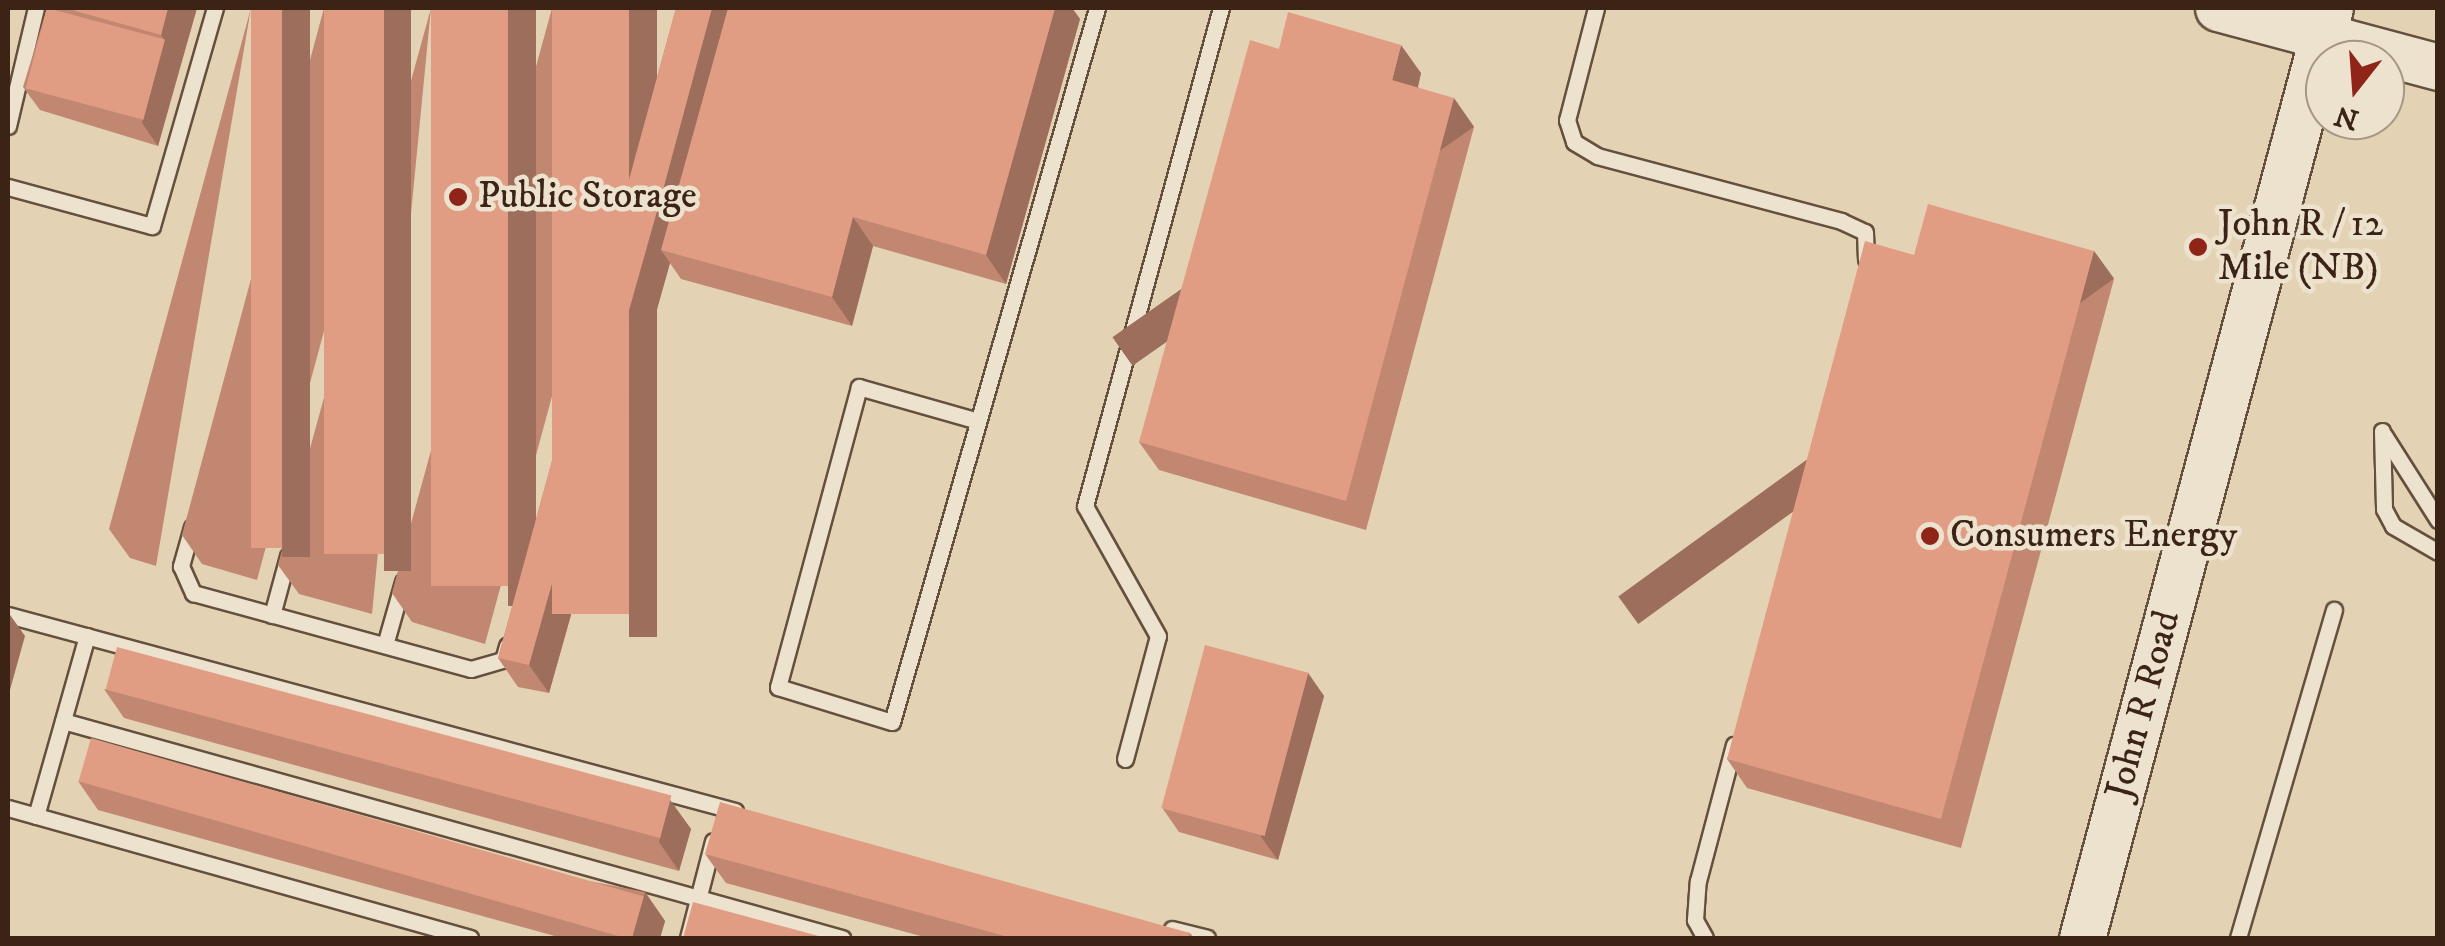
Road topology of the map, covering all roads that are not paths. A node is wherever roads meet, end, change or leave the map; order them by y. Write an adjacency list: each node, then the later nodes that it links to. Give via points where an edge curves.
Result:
1 (36, 8): 9 (lane)
2 (216, 8): 10 (lane, via 152,226)
3 (1097, 8): 12 (lane)
4 (1221, 8): 26 (lane, via 1085,506 1158,636)
5 (1596, 8): 11 (lane, via 1567,120 1574,142 1598,156 1865,232 1868,249)
6 (2218, 8): 7 (main road)
7 (2327, 23): 8 (main road); 38 (main road, John R Road)
8 (2438, 67)
9 (8, 126)
10 (8, 187)
11 (1858, 287)
12 (978, 421): 12 (lane, via 892,722 778,687 859,387)
13 (197, 508): 20 (lane, via 181,566 193,593)
14 (2438, 520): 16 (lane, via 2382,431 2384,508 2393,526)
15 (292, 542): 20 (lane)
16 (2438, 552)
17 (407, 569): 23 (lane)
18 (2334, 610): 39 (lane)
19 (8, 615): 22 (lane)
20 (272, 615): 23 (lane)
21 (514, 623): 23 (lane, via 503,660 471,669)
22 (87, 636): 25 (lane); 27 (lane)
23 (386, 646)
24 (1740, 719): 37 (lane, via 1698,881 1695,920)
25 (63, 721): 29 (lane); 31 (lane)
26 (1125, 759)
27 (721, 807): 30 (lane); 31 (lane)
28 (8, 808): 29 (lane)
29 (36, 816): 33 (lane)
30 (758, 817)
31 (699, 898): 34 (lane); 35 (lane)
32 (1151, 923): 36 (lane)
33 (470, 938)
34 (688, 938)
35 (842, 938)
36 (1207, 938)
37 (1705, 938)
38 (2082, 938)
39 (2238, 938)

